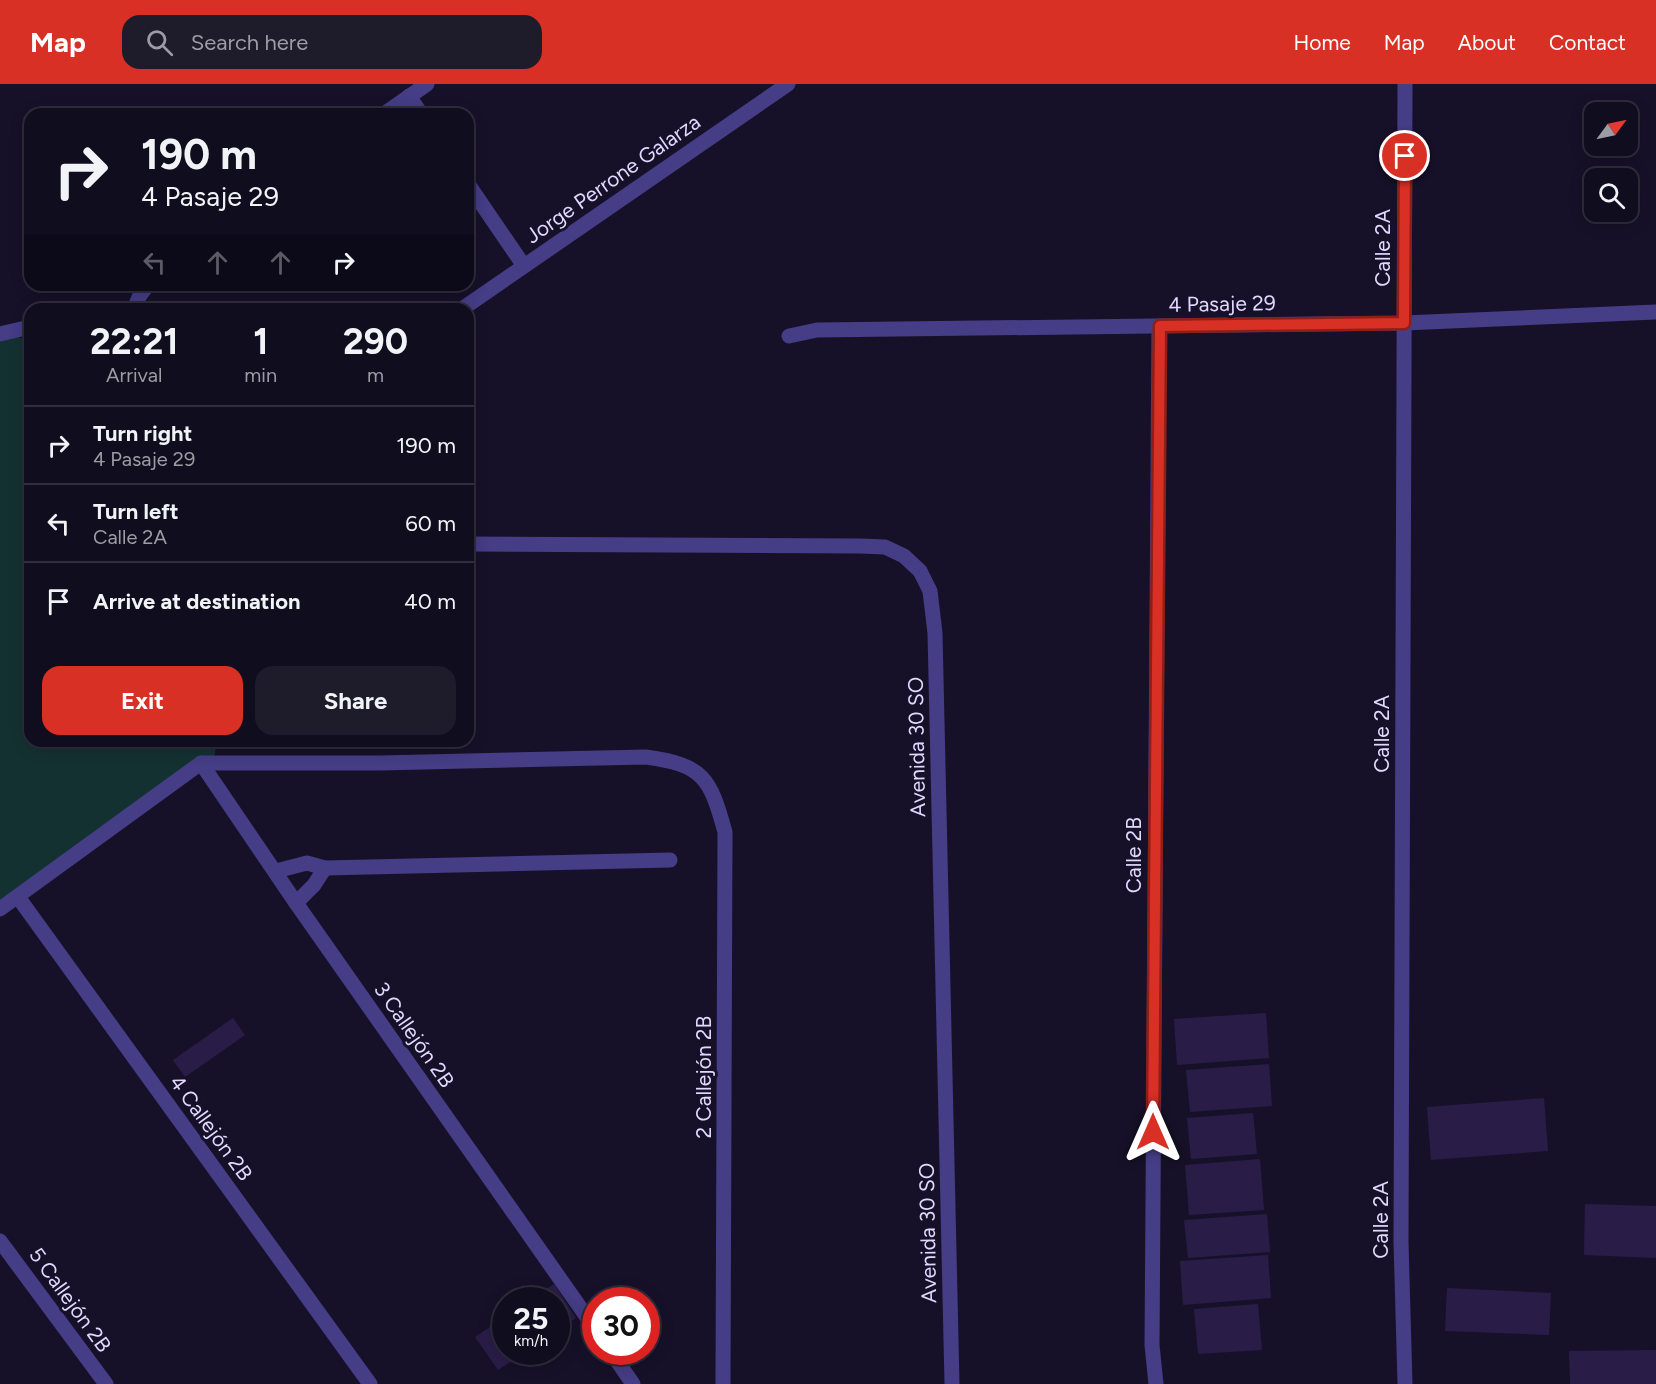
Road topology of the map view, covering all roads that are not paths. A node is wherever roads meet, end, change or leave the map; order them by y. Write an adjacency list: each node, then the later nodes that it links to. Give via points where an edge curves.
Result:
1 (428, 84): 4 (street)
2 (788, 84): 8 (street, Jorge Perrone Galarza)
3 (1405, 84): 11 (street, Calle 2A)
4 (409, 96): 5 (street); 6 (street)
5 (392, 108)
6 (417, 108)
7 (474, 193): 8 (street)
8 (524, 266): 9 (street, Jorge Perrone Galarza)
9 (471, 303)
10 (1656, 312): 11 (street, 4 Pasaje 29)
11 (1404, 323): 12 (street, 4 Pasaje 29); 33 (street, Calle 2A, via 1401,1242)
12 (1160, 326): 15 (street, 4 Pasaje 29, via 817,330); 32 (street, Calle 2B, via 1152,1345)
13 (24, 328): 14 (street)
14 (0, 334)
15 (789, 336)
16 (474, 544): 31 (street, Avenida 30 SO, via 885,547 904,555 920,571 930,591 935,633)
17 (201, 763): 20 (street, 3 Callejón 2B); 21 (street); 30 (street, 2 Callejón 2B, via 646,757 673,761 702,776 716,801 725,832)
18 (670, 860): 19 (street)
19 (325, 868): 20 (street, via 308,863); 22 (street)
20 (276, 871): 22 (street, 3 Callejón 2B)
21 (18, 897): 23 (street); 28 (street, 4 Callejón 2B)
22 (296, 903): 25 (street, 3 Callejón 2B)
23 (0, 909)
24 (0, 1241): 27 (street, 5 Callejón 2B)
25 (582, 1310)
26 (619, 1365): 29 (street)
27 (106, 1384)
28 (370, 1384)
29 (633, 1384)
30 (723, 1384)
31 (952, 1384)
32 (1156, 1384)
33 (1405, 1384)

